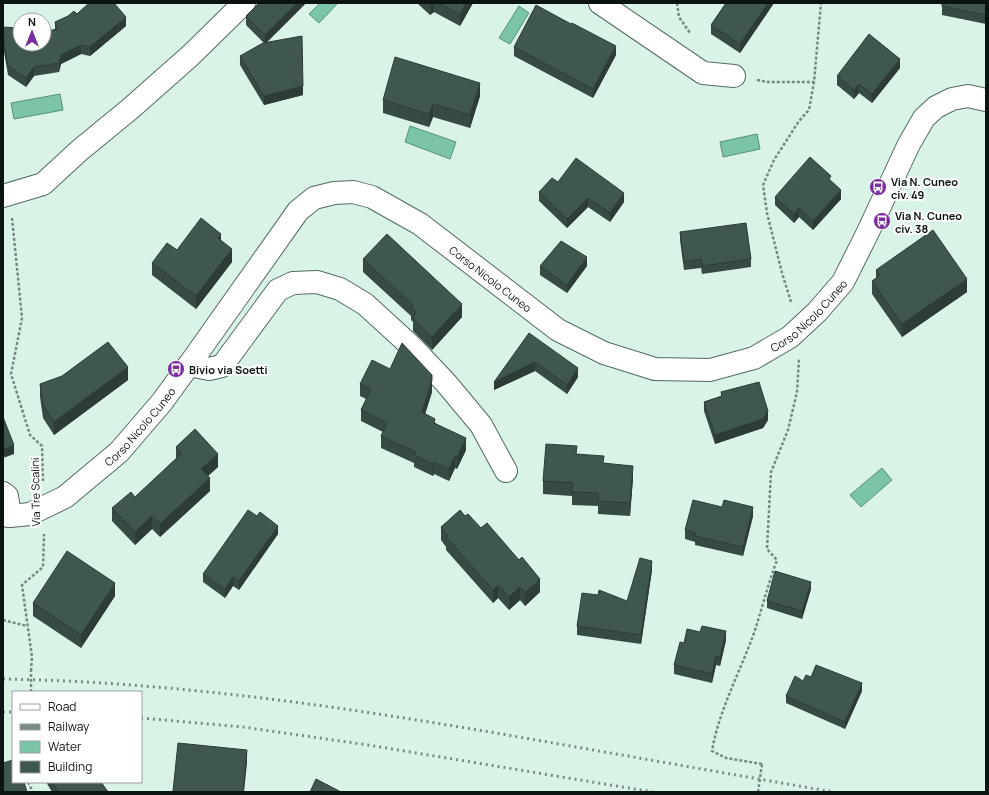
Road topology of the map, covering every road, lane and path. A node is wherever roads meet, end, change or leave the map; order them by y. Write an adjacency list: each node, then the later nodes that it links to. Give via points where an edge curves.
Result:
1 (244, 3): 6 (main road, via 191,55 43,184)
2 (600, 3): 4 (main road, via 703,73)
3 (821, 3): 7 (path, via 809,110 774,160 762,185)
4 (734, 76)
5 (986, 100): 7 (main road, Corso Nicolo Cuneo, via 968,96 952,99 936,107 924,118 843,282)
6 (6, 196): 11 (path, Via Tre Scalini, via 22,318 11,374 30,435 42,446)
7 (796, 332): 8 (main road, Corso Nicolo Cuneo, via 754,358 710,370 655,369 604,353 558,330 420,224 372,197 353,192 334,193 314,198 298,212); 16 (path, bridge, via 800,356 797,392 788,430 771,472 767,549 777,560 754,632 715,732 712,751 726,758 762,764)
8 (190, 365): 9 (main road, via 209,369 222,366 278,290 293,283 317,282 340,289 365,304 412,347 446,383 481,425); 11 (main road, Corso Nicolo Cuneo, via 119,452 65,496)
9 (506, 471)
10 (3, 493): 12 (main road, via 7,496)
11 (44, 507): 12 (main road, Corso Nicolo Cuneo, via 30,514); 14 (path, Via Tre Scalini, via 43,567 22,585)
12 (6, 516)
13 (3, 620): 14 (path)
14 (27, 626): 15 (path, Via Tre Scalini, bridge, via 32,658)
15 (31, 691)
16 (758, 792)

